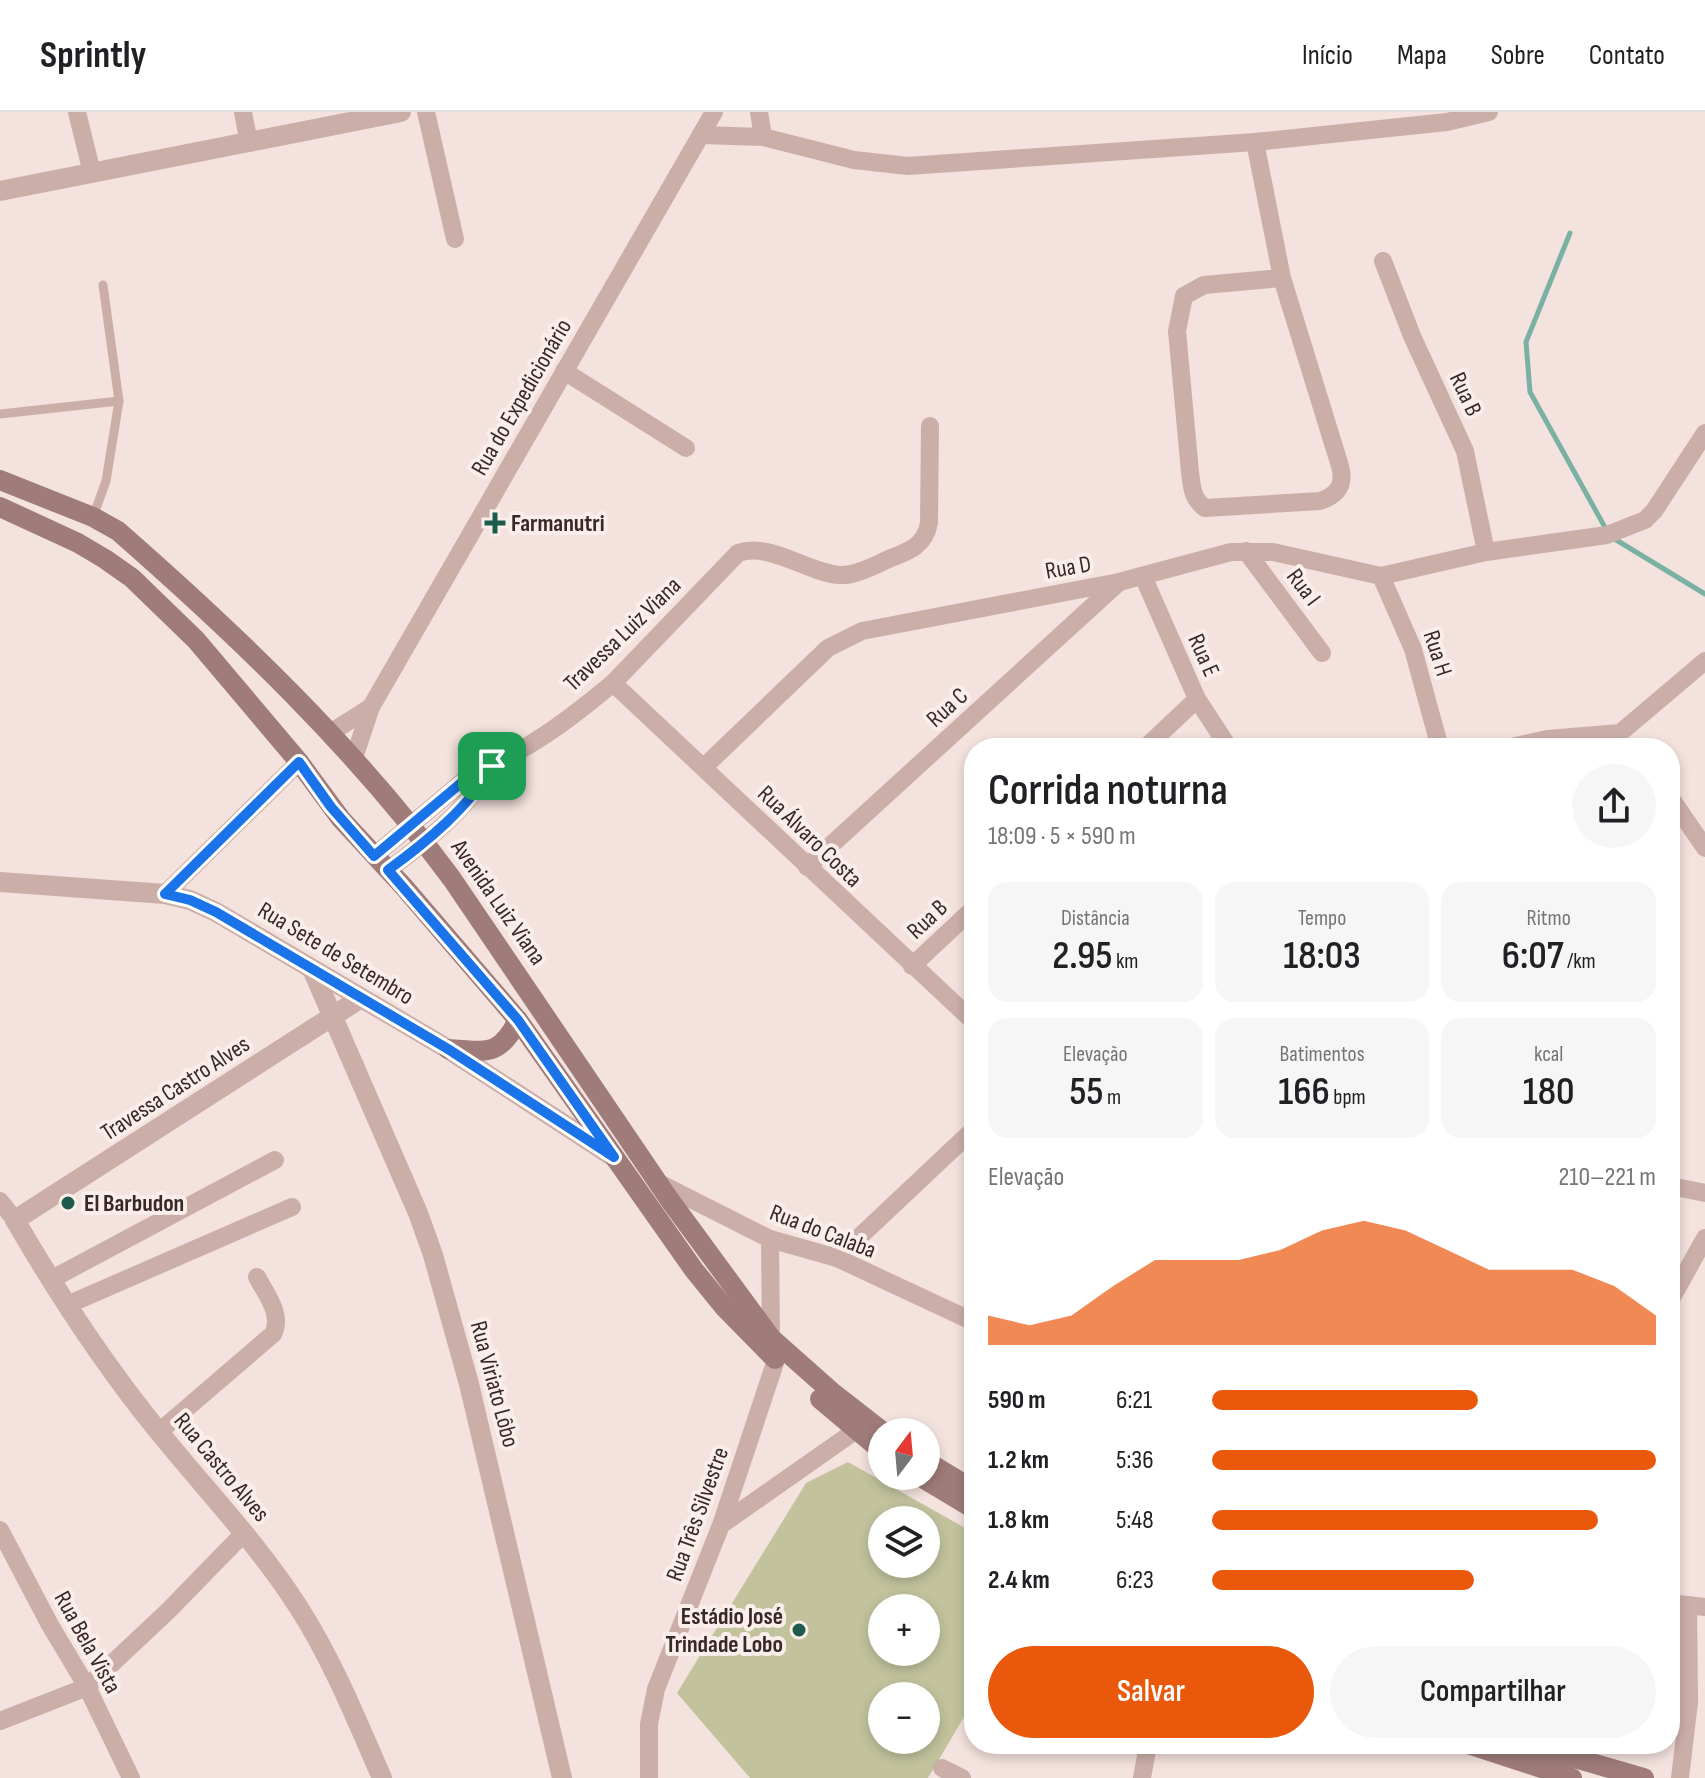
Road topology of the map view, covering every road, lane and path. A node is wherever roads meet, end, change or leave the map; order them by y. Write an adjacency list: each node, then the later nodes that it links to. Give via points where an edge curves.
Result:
1 (77, 112): 12 (street)
2 (243, 112): 11 (street)
3 (401, 112): 11 (street)
4 (426, 112): 14 (street)
5 (714, 112): 8 (street, Rua do Expedicionário)
6 (759, 112): 9 (street)
7 (1489, 112): 10 (street, via 1447,122)
8 (701, 135): 9 (street); 18 (street, Rua do Expedicionário)
9 (763, 137): 10 (street, via 854,160 908,166)
10 (1255, 142): 16 (street)
11 (249, 143): 12 (street)
12 (92, 173): 13 (street)
13 (0, 191)
14 (455, 239)
15 (1383, 261): 29 (street, Rua B, via 1465,451)
16 (1282, 278): 16 (street, via 1342,473 1339,491 1300,504 1205,508 1193,494 1190,472 1177,331 1180,303 1204,285)
17 (103, 285): 19 (lane)
18 (564, 371): 23 (street); 37 (street, Rua do Expedicionário)
19 (119, 401): 20 (lane); 26 (lane, via 106,481)
20 (0, 414)
21 (930, 426): 35 (street, Travessa Luiz Viana, via 929,523 926,535 910,551 840,575 750,549 738,553)
22 (1705, 433): 29 (street, Rua D, via 1645,520 1593,538)
23 (686, 448)
24 (0, 480): 26 (main road, Avenida Luiz Viana)
25 (0, 507): 27 (main road)
26 (93, 517): 27 (main road); 38 (main road, Avenida Luiz Viana, via 118,531 200,602)
27 (78, 543): 46 (main road, via 132,578 196,640)
28 (1246, 551): 30 (street, Rua D); 31 (street, Rua D); 33 (street, Rua I)
29 (1486, 552): 31 (street, Rua D)
30 (1143, 576): 32 (street, Rua D); 36 (street, Rua E)
31 (1381, 576): 42 (street, Rua H, via 1413,649)
32 (1119, 582): 47 (street, Rua D, via 881,625 844,638); 52 (street, Rua C)
33 (1322, 653)
34 (1705, 661): 39 (street)
35 (613, 683): 47 (street, Rua Álvaro Costa); 49 (street, Travessa Luiz Viana, via 540,739 492,766 477,789)
36 (1197, 699): 40 (street); 41 (street, Rua E)
37 (371, 707): 38 (street, Rua do Expedicionário); 45 (street, Rua do Expedicionário)
38 (330, 733): 45 (main road, Avenida Luiz Viana)
39 (1620, 733): 43 (street); 44 (street)
40 (1156, 738)
41 (1222, 738)
42 (1437, 738)
43 (1559, 738)
44 (1624, 738)
45 (354, 758): 49 (main road, Avenida Luiz Viana)
46 (299, 762): 51 (main road); 54 (street)
47 (704, 767): 52 (street, Rua Álvaro Costa)
48 (1680, 812): 50 (street)
49 (418, 834): 51 (street, Travessa Luiz Viana); 66 (main road, Avenida Luiz Viana)
50 (1705, 848)
51 (381, 863): 61 (main road)
52 (807, 867): 56 (street, Rua Álvaro Costa)
53 (0, 882): 54 (street, Rua Sete de Setembro)
54 (165, 894): 57 (street, Rua Sete de Setembro, via 216,912)
55 (964, 917): 56 (street, Rua B)
56 (912, 966): 59 (street, Rua Álvaro Costa)
57 (312, 969): 58 (street, Rua Sete de Setembro); 60 (street, Rua Viriato Lôbo)
58 (361, 998): 60 (street, Travessa Castro Alves); 62 (street, Rua Sete de Setembro)
59 (964, 1013)
60 (333, 1017): 71 (street, Travessa Castro Alves); 103 (street, Rua Viriato Lôbo, via 418,1213 443,1287)
61 (518, 1020): 62 (main road, via 498,1047); 64 (main road)
62 (448, 1049): 64 (street, Rua Sete de Setembro)
63 (964, 1138): 74 (street)
64 (614, 1157): 81 (main road, via 694,1270)
65 (275, 1160): 76 (street)
66 (657, 1182): 73 (street, Rua do Calaba); 80 (main road, Avenida Luiz Viana)
67 (1680, 1188): 68 (street)
68 (1705, 1193)
69 (0, 1201): 71 (street, Rua Castro Alves)
70 (292, 1207): 78 (street)
71 (15, 1220): 76 (street, Rua Castro Alves)
72 (1705, 1238): 77 (street)
73 (770, 1239): 74 (street, Rua do Calaba); 80 (street)
74 (837, 1258): 79 (street, Rua do Calaba)
75 (257, 1277): 84 (street, via 277,1328)
76 (50, 1280): 78 (street, Rua Castro Alves)
77 (1680, 1283)
78 (67, 1305): 84 (street, Rua Castro Alves)
79 (964, 1317)
80 (771, 1338): 82 (main road, Avenida Luiz Viana)
81 (776, 1360): 83 (main road); 90 (street, Rua Três Silvestre)
82 (868, 1420)
83 (855, 1431): 85 (main road); 90 (street)
84 (159, 1432): 92 (street, Rua Castro Alves)
85 (868, 1441)
86 (940, 1469): 87 (main road)
87 (964, 1484)
88 (940, 1489): 89 (main road)
89 (964, 1503)
90 (721, 1525): 104 (street, Rua Três Silvestre, via 656,1689 649,1724)
91 (0, 1530): 94 (street, Rua Bela Vista)
92 (244, 1533): 94 (street); 102 (street, Rua Castro Alves, via 313,1630)
93 (1688, 1605): 109 (street, via 1689,1702)
94 (87, 1687): 95 (street); 101 (street, Rua Bela Vista)
95 (0, 1721)
96 (1146, 1754): 106 (street)
97 (1491, 1754): 100 (main road)
98 (1561, 1754): 108 (main road)
99 (942, 1768): 105 (street)
100 (1534, 1773): 107 (main road)
101 (131, 1778)
102 (382, 1778)
103 (562, 1778)
104 (649, 1778)
105 (962, 1778)
106 (1142, 1778)
107 (1572, 1778)
108 (1644, 1778)
109 (1680, 1778)

